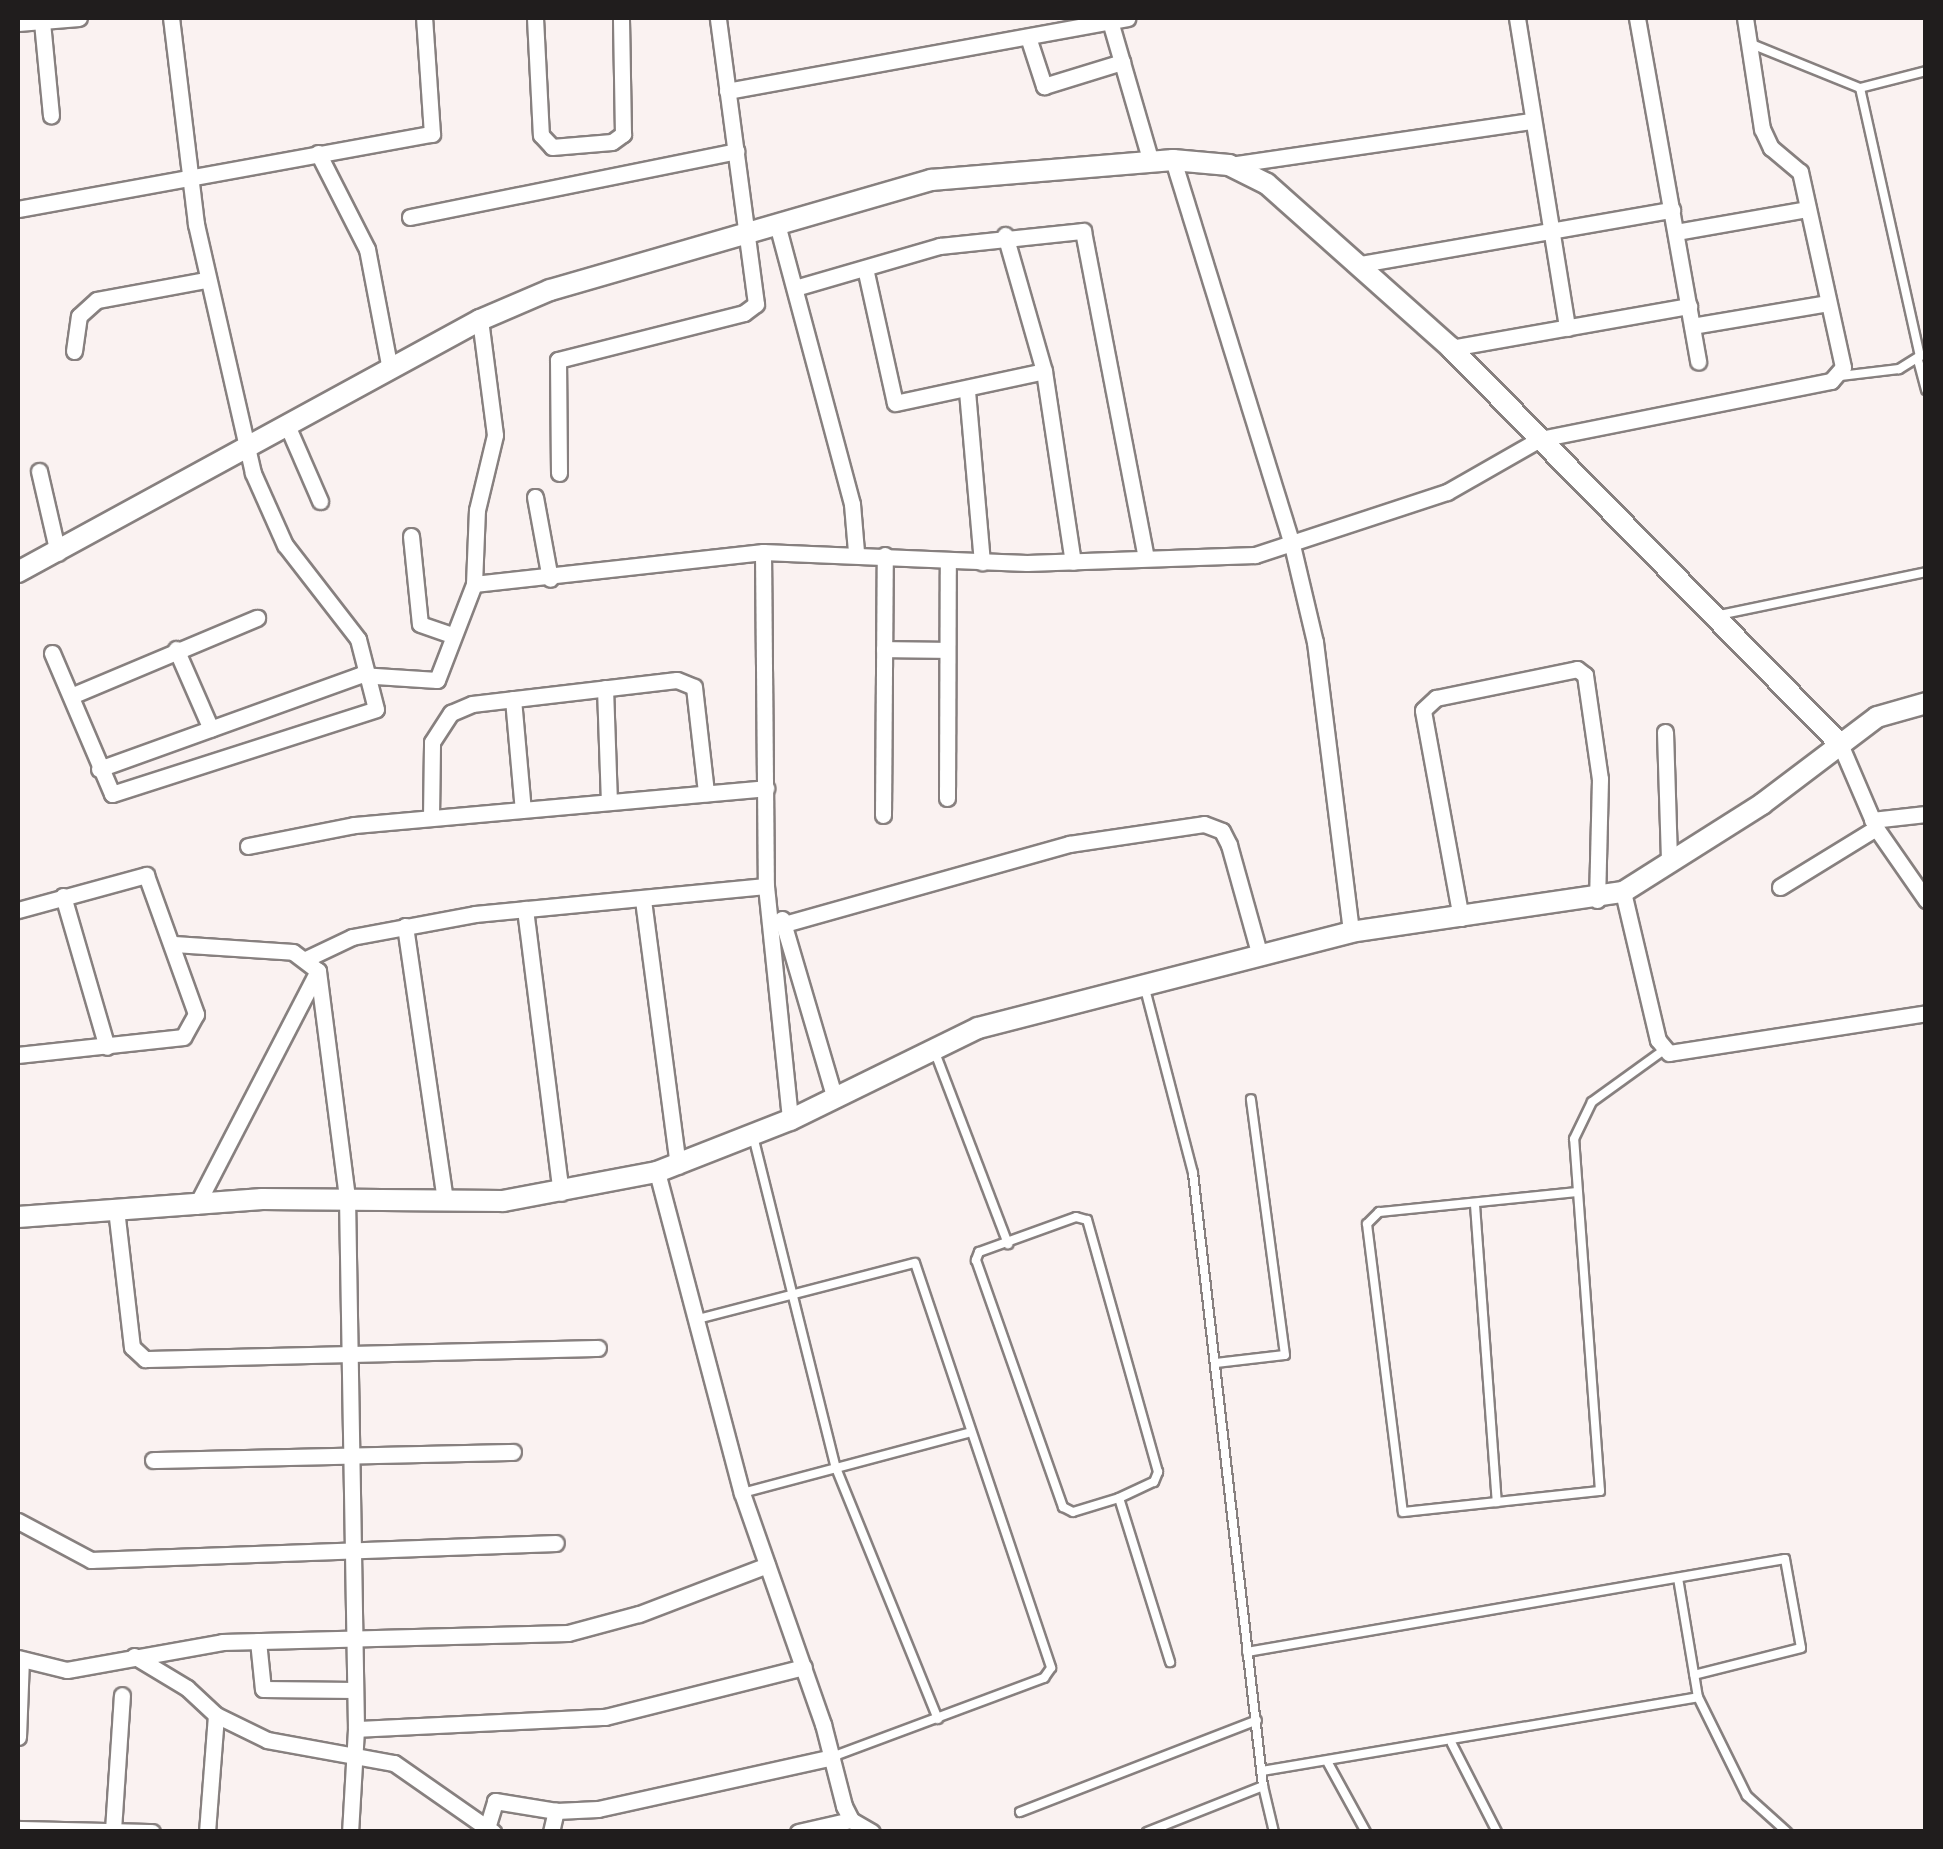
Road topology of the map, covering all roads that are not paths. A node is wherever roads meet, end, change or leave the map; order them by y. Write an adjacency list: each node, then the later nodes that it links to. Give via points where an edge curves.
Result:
1 (80, 18): 12 (street)
2 (171, 18): 28 (street)
3 (424, 18): 24 (street, via 434,132)
4 (534, 18): 5 (street, via 541,135 552,147 612,142 623,134)
5 (621, 18)
6 (718, 18): 20 (street)
7 (1127, 18): 11 (street)
8 (1516, 18): 22 (street)
9 (1637, 18): 31 (street)
10 (1745, 18): 16 (street)
11 (1110, 21): 14 (street); 17 (street)
12 (42, 22): 13 (street); 21 (street)
13 (18, 23)
14 (1066, 24): 15 (street)
15 (1028, 37): 17 (street, via 1044,86); 20 (street)
16 (1749, 43): 19 (lane); 30 (street, via 1762,128 1771,148 1797,166)
17 (1122, 62): 26 (street)
18 (1926, 71): 19 (lane)
19 (1860, 88): 47 (lane)
20 (728, 91): 23 (street)
21 (50, 116)
22 (1532, 121): 27 (street); 35 (street)
23 (736, 150): 32 (street); 34 (street)
24 (318, 153): 28 (street); 52 (street, via 367,248)
25 (1173, 160): 26 (street); 27 (street); 65 (street)
26 (1151, 162): 33 (street, via 930,180)
27 (1228, 165): 38 (street, via 1267,184)
28 (188, 179): 29 (street); 40 (street)
29 (18, 209)
30 (1808, 209): 36 (street); 42 (street)
31 (1672, 210): 35 (street); 36 (street)
32 (410, 217)
33 (777, 224): 34 (street); 41 (street)
34 (747, 230): 44 (street, via 550,290); 61 (street, via 752,310 558,360)
35 (1549, 230): 38 (street); 46 (street)
36 (1676, 232): 43 (street)
37 (1004, 235): 39 (street); 53 (street); 70 (street, via 1078,229 1086,235)
38 (1361, 264): 48 (street)
39 (865, 268): 41 (street); 56 (street, via 893,401)
40 (206, 280): 49 (street, via 96,300 79,316); 59 (street)
41 (794, 288): 67 (street, via 847,482)
42 (1828, 303): 45 (street); 54 (street, via 1842,367)
43 (1688, 306): 45 (street); 46 (street)
44 (480, 320): 52 (street); 77 (street, via 495,434 477,510)
45 (1692, 326): 51 (street)
46 (1567, 328): 48 (street)
47 (1921, 339): 50 (lane)
48 (1451, 348): 58 (street)
49 (74, 351)
50 (1918, 360): 54 (lane); 55 (lane)
51 (1698, 362)
52 (390, 370): 57 (street)
53 (1044, 371): 56 (street); 73 (street)
54 (1838, 376): 58 (street)
55 (1926, 390)
56 (967, 391): 72 (street)
57 (288, 426): 59 (street); 63 (street)
58 (1540, 439): 65 (street, via 1472,482); 78 (street)
59 (246, 447): 68 (street); 85 (street, via 276,529 352,628)
60 (39, 471): 68 (street)
61 (559, 473)
62 (535, 497): 76 (street)
63 (320, 501)
64 (411, 536): 80 (street, via 420,624)
65 (1292, 545): 70 (street, via 1254,555); 118 (street, via 1315,642)
66 (763, 552): 67 (street); 76 (street); 94 (street)
67 (856, 552): 69 (street)
68 (58, 553): 74 (street)
69 (885, 555): 71 (street); 82 (street)
70 (1146, 557): 73 (street)
71 (948, 560): 72 (street); 83 (street)
72 (982, 562): 73 (street)
73 (1073, 562)
74 (18, 572)
75 (1926, 572): 78 (lane)
76 (550, 578): 77 (street)
77 (474, 584): 80 (street)
78 (1717, 616): 92 (street)
79 (256, 618): 81 (street)
80 (450, 634): 85 (street, via 434,682)
81 (176, 649): 87 (street); 90 (street)
82 (884, 649): 83 (street); 100 (street)
83 (946, 650): 96 (street)
84 (52, 652): 87 (street)
85 (372, 673): 90 (street); 93 (street, via 376,710 365,718 122,793 108,792)
86 (605, 688): 88 (street); 95 (street, via 692,683); 97 (street)
87 (71, 696): 93 (street)
88 (513, 699): 98 (street); 101 (street, via 472,704 442,719 429,756)
89 (1926, 703): 92 (street, via 1889,710)
90 (211, 729): 93 (street)
91 (1665, 732): 104 (street)
92 (1840, 744): 102 (street); 104 (street, via 1762,804)
93 (99, 769)
94 (766, 788): 95 (street); 105 (street)
95 (706, 794): 97 (street)
96 (947, 798)
97 (609, 802): 98 (street)
98 (523, 810): 101 (street)
99 (1926, 814): 102 (street)
100 (883, 815)
101 (431, 817): 103 (street)
102 (1874, 824): 106 (street); 111 (street)
103 (248, 846)
104 (1669, 859): 107 (street)
105 (766, 886): 109 (street); 114 (street)
106 (1780, 887)
107 (1623, 892): 110 (street); 126 (street)
108 (63, 896): 113 (street); 119 (street, via 146,875); 124 (street)
109 (643, 900): 112 (street); 132 (street)
110 (1597, 900): 115 (street); 115 (street, via 1600,779 1585,674 1577,669 1436,698 1423,710)
111 (1926, 900)
112 (525, 909): 117 (street); 135 (street)
113 (18, 910)
114 (768, 918): 116 (street); 130 (street)
115 (1462, 918): 118 (street)
116 (788, 923): 120 (street, via 1069,844 1204,824 1222,831 1229,845); 128 (street)
117 (405, 926): 121 (street, via 352,937); 137 (street)
118 (1351, 932): 120 (street)
119 (174, 944): 121 (street, via 274,949); 124 (street, via 196,1014 192,1030)
120 (1260, 956): 122 (street)
121 (313, 964): 136 (street); 139 (street)
122 (1144, 985): 125 (street, via 978,1028); 147 (lane, via 1193,1173)
123 (1926, 1013): 126 (street)
124 (108, 1047): 127 (street)
125 (934, 1050): 128 (street); 142 (lane)
126 (1664, 1050): 134 (lane, via 1581,1117 1574,1138)
127 (18, 1055)
128 (835, 1098): 130 (street)
129 (1251, 1099): 147 (lane, via 1285,1355)
130 (790, 1120): 131 (street)
131 (753, 1136): 132 (street); 143 (lane)
132 (678, 1166): 133 (street)
133 (657, 1172): 135 (street); 144 (street)
134 (1577, 1192): 138 (lane); 155 (lane, via 1600,1492)
135 (562, 1193): 137 (street)
136 (347, 1197): 137 (street); 139 (street); 146 (street)
137 (445, 1201)
138 (1475, 1205): 155 (lane); 155 (lane, via 1378,1212 1366,1234 1400,1510)
139 (196, 1206): 140 (street)
140 (116, 1209): 141 (street); 146 (street, via 132,1348 139,1357)
141 (18, 1216)
142 (1008, 1244): 154 (lane, via 976,1260 1064,1507 1073,1512); 154 (lane, via 1076,1217 1087,1220 1158,1472 1154,1482)
143 (796, 1297): 144 (lane); 148 (lane, via 915,1263); 152 (lane)
144 (694, 1320): 153 (street)
145 (598, 1348): 146 (street)
146 (347, 1354): 150 (street)
147 (1216, 1363): 163 (lane)
148 (967, 1433): 152 (lane); 173 (lane, via 1051,1668 1044,1678)
149 (513, 1452): 150 (street)
150 (349, 1457): 151 (street); 158 (street)
151 (153, 1460)
152 (836, 1468): 153 (lane); 173 (lane)
153 (742, 1493): 159 (street)
154 (1119, 1498): 166 (lane)
155 (1497, 1502)
156 (18, 1521): 158 (street, via 91,1560)
157 (556, 1543): 158 (street)
158 (350, 1548): 161 (street)
159 (767, 1565): 161 (street, via 583,1630); 167 (street)
160 (1678, 1578): 163 (lane); 168 (lane); 168 (lane, via 1784,1559 1802,1644 1792,1653)
161 (353, 1640): 162 (street); 169 (street)
162 (258, 1641): 164 (street); 169 (street, via 263,1689)
163 (1247, 1652): 174 (lane)
164 (134, 1656): 165 (street, via 68,1670); 172 (street)
165 (19, 1659): 176 (street)
166 (1170, 1662)
167 (804, 1667): 175 (street, via 605,1716); 179 (street)
168 (1694, 1674): 171 (lane)
169 (354, 1690): 175 (street)
170 (122, 1695): 187 (street)
171 (1698, 1697): 177 (lane); 199 (lane, via 1747,1796)
172 (216, 1715): 178 (street, via 267,1740); 190 (street)
173 (938, 1719): 179 (lane)
174 (1257, 1720): 181 (lane); 184 (lane)
175 (356, 1729): 178 (street)
176 (18, 1737)
177 (1452, 1744): 180 (lane); 198 (lane)
178 (354, 1751): 188 (street, via 394,1762); 191 (street)
179 (832, 1758): 183 (street, via 686,1794); 185 (street)
180 (1328, 1763): 181 (lane); 197 (lane)
181 (1262, 1771): 182 (lane)
182 (1263, 1786): 195 (lane); 196 (lane)
183 (556, 1811): 188 (street, via 495,1800); 192 (street)
184 (1020, 1812)
185 (851, 1820): 193 (street); 194 (street)
186 (18, 1828): 187 (street)
187 (113, 1830): 189 (street)
188 (490, 1830)
189 (152, 1832)
190 (206, 1832)
191 (350, 1832)
192 (551, 1832)
193 (798, 1832)
194 (872, 1832)
195 (1147, 1832)
196 (1274, 1832)
197 (1366, 1832)
198 (1496, 1832)
199 (1787, 1832)

